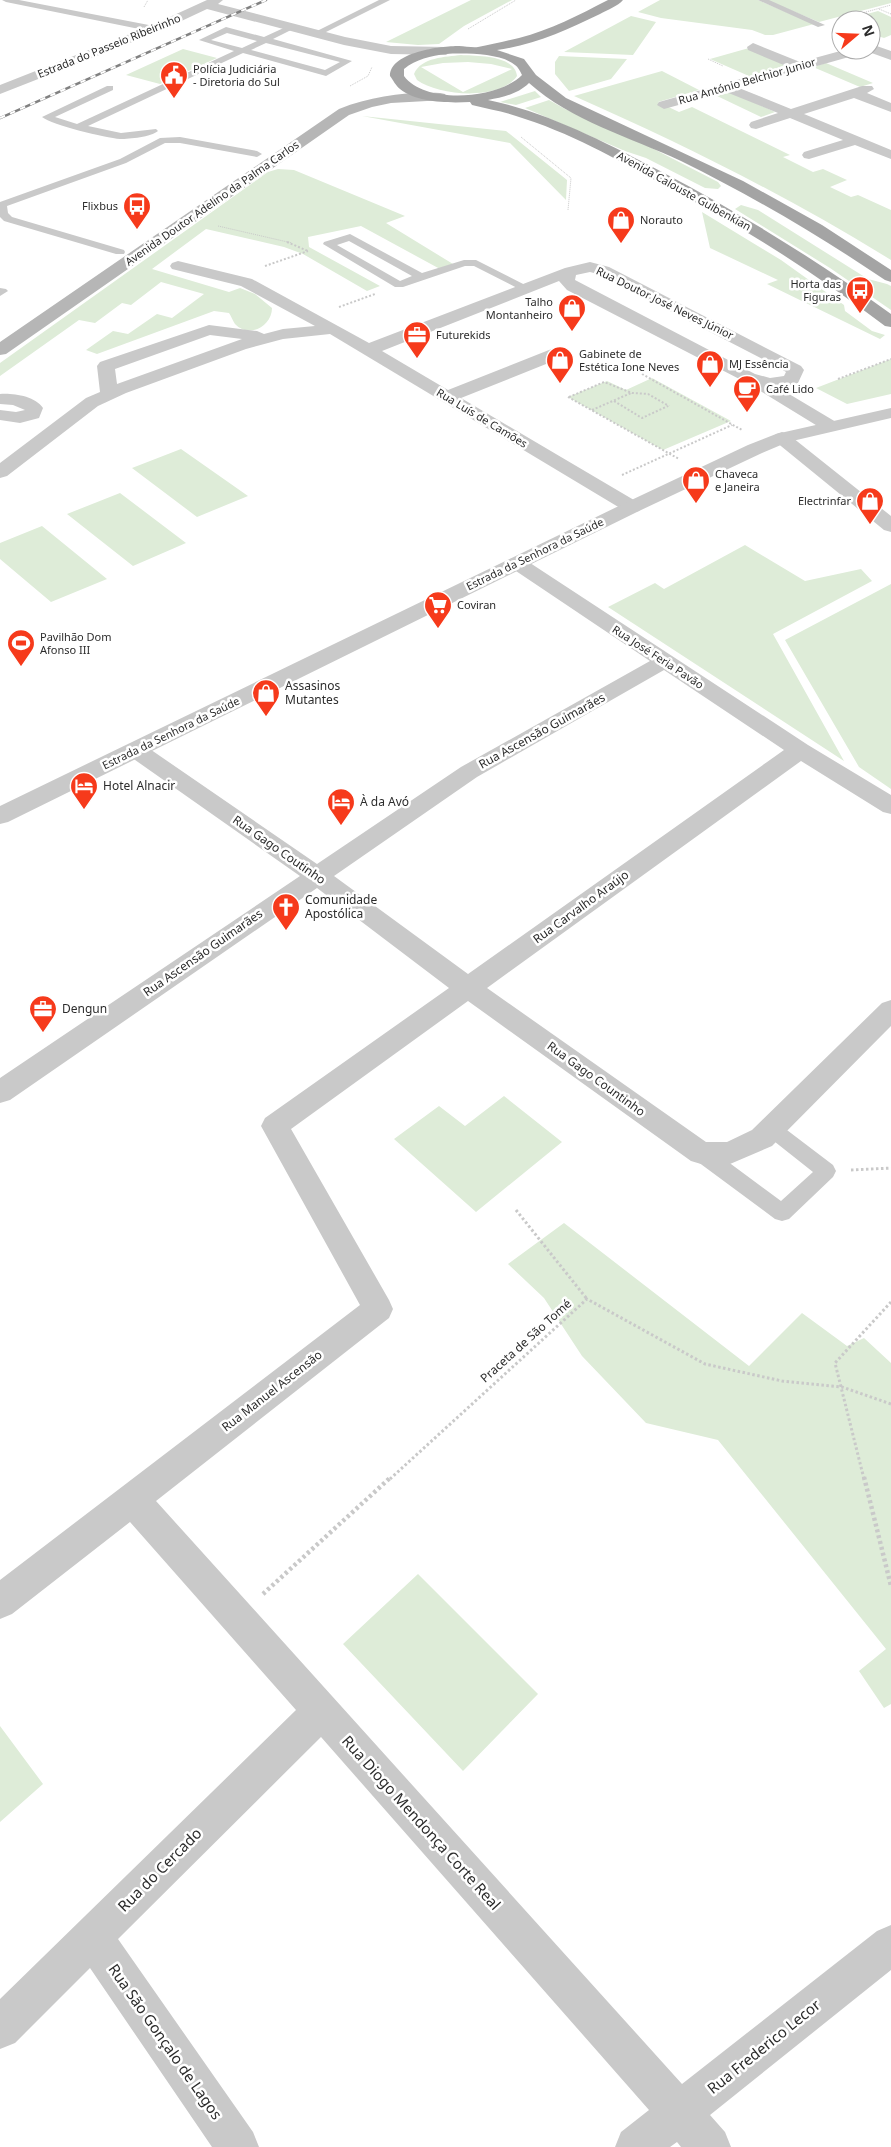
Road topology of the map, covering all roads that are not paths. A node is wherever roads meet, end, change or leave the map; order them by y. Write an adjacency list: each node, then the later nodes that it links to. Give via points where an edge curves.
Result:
1 (6, 0): 9 (lane)
2 (386, 0): 10 (lane)
3 (617, 0): 15 (main road, via 535,39)
4 (762, 0): 7 (lane)
5 (212, 3): 8 (street); 9 (street, Estrada do Passeio Ribeirinho)
6 (632, 3): 13 (main road)
7 (820, 24)
8 (291, 28): 10 (street); 11 (lane)
9 (154, 29): 25 (street, Estrada do Passeio Ribeirinho)
10 (315, 34): 12 (street)
11 (265, 40): 16 (lane); 16 (lane, via 226,30 203,40); 16 (lane, via 348,61 326,73)
12 (344, 41): 17 (street, via 391,50); 21 (street, via 374,52)
13 (561, 41)
14 (753, 46): 20 (street)
15 (464, 50): 17 (main road); 22 (main road, Avenida Calouste Gulbenkian, via 517,60)
16 (242, 51): 33 (lane)
17 (446, 51): 21 (main road, via 415,57)
18 (831, 58): 20 (street, Rua António Belchior Junior)
19 (537, 60): 22 (main road)
20 (799, 67): 23 (street, Rua António Belchior Junior)
21 (399, 71): 26 (main road, via 400,82 409,89); 29 (main road, via 378,85)
22 (528, 73): 27 (main road, via 525,82 499,95); 41 (main road, Avenida Calouste Gulbenkian, via 561,101)
23 (726, 87): 28 (street, Rua António Belchior Junior); 31 (street)
24 (110, 88): 33 (lane, via 47,117)
25 (0, 90)
26 (440, 97): 27 (main road); 59 (main road, Avenida Doutor Adelino da Palma Carlos, via 390,98 366,102 344,112)
27 (458, 99): 38 (main road, Avenida Calouste Gulbenkian, via 538,118)
28 (664, 105)
29 (322, 108)
30 (891, 108): 31 (street, via 861,91)
31 (790, 114): 32 (street); 35 (street)
32 (756, 125)
33 (78, 127): 34 (lane, via 120,136)
34 (153, 131)
35 (855, 141): 39 (street); 40 (street)
36 (270, 144): 37 (main road, Avenida Doutor Adelino da Palma Carlos)
37 (257, 154): 42 (lane, via 180,140 163,140 123,160); 44 (main road, Avenida Doutor Adelino da Palma Carlos)
38 (616, 154): 41 (main road, via 648,161 710,193 731,191 732,187); 43 (main road, Avenida Calouste Gulbenkian)
39 (809, 155)
40 (891, 155)
41 (723, 177): 46 (main road, Avenida Calouste Gulbenkian, via 796,217)
42 (1, 205): 44 (lane, via 8,218)
43 (744, 223): 46 (main road, via 732,213 730,204 735,200 754,203 855,264); 53 (main road, Avenida Calouste Gulbenkian)
44 (120, 252): 56 (main road, Avenida Doutor Adelino da Palma Carlos)
45 (178, 266): 50 (street, Rua Luís de Camões, via 246,282)
46 (886, 273)
47 (421, 277): 47 (lane, via 350,237 328,244 399,285); 49 (lane, via 464,263 476,263)
48 (572, 279): 49 (street); 51 (street, Rua Doutor José Neves Júnior, via 590,267 603,270); 52 (street, Rua Doutor José Neves Júnior)
49 (535, 286): 60 (street)
50 (290, 306): 55 (street, Rua Luís de Camões); 57 (street, via 290,323)
51 (679, 309): 52 (street, via 683,315 673,324); 54 (street, Rua Doutor José Neves Júnior)
52 (638, 322): 58 (street, Rua Doutor José Neves Júnior)
53 (891, 322)
54 (711, 325): 58 (street, via 679,326 675,332); 62 (street, Rua Doutor José Neves Júnior, via 795,370 792,379 780,383 763,384)
55 (333, 329): 57 (street); 60 (street, Rua Luís de Camões)
56 (0, 335)
57 (276, 335): 63 (street, via 240,345); 63 (street, via 210,330 106,366)
58 (686, 347): 62 (street, Rua Doutor José Neves Júnior)
59 (0, 350)
60 (368, 350): 64 (street, Rua Luís de Camões)
61 (560, 352): 64 (street)
62 (749, 378): 70 (street, Rua Doutor José Neves Júnior)
63 (109, 394): 69 (street)
64 (447, 397): 73 (street, Rua Luís de Camões)
65 (0, 399): 67 (street, via 28,404 34,408)
66 (891, 413): 70 (street, Estrada da Senhora da Saúde)
67 (33, 414): 68 (street, via 12,418); 69 (street)
68 (0, 415)
69 (65, 422): 72 (street)
70 (830, 426): 71 (street, Estrada da Senhora da Saúde)
71 (782, 438): 73 (street, Estrada da Senhora da Saúde); 74 (street)
72 (0, 472)
73 (632, 507): 75 (street, Estrada da Senhora da Saúde)
74 (891, 526)
75 (517, 563): 76 (street, Rua José Feria Pavão); 77 (street, Estrada da Senhora da Saúde)
76 (665, 661): 78 (street, Rua José Feria Pavão); 81 (street, Rua Ascensão Guimarães, via 469,772)
77 (136, 750): 80 (street, Estrada da Senhora da Saúde); 81 (street, Rua Gago Coutinho)
78 (800, 750): 79 (street); 82 (street, Rua Carvalho Araújo)
79 (891, 806)
80 (0, 816)
81 (316, 875): 82 (street, Rua Gago Coutinho); 84 (street, Rua Ascensão Guimarães)
82 (468, 988): 85 (street, Rua Carvalho Araújo); 87 (street, Rua Gago Countinho)
83 (891, 1010): 86 (street)
84 (0, 1092)
85 (275, 1126): 88 (street, Rua Manuel Ascensão, via 378,1309)
86 (772, 1129): 87 (street, via 762,1138 730,1153); 87 (lane, via 826,1171 782,1213)
87 (701, 1153)
88 (133, 1500): 89 (street, Rua Manuel Ascensão); 90 (street, Rua Diogo Mendonça Corte Real)
89 (0, 1602)
90 (320, 1712): 91 (street, Rua do Cercado); 94 (street, Rua Diogo Mendonça Corte Real)
91 (92, 1936): 93 (street, Rua do Cercado); 95 (street, Rua São Gonçalo de Lagos)
92 (891, 1945): 94 (street, Rua Frederico Lecor)
93 (0, 2028)
94 (680, 2113): 96 (street, Rua Frederico Lecor); 97 (street, Rua Diogo Mendonça Corte Real)
95 (238, 2147)
96 (636, 2147)
97 (710, 2147)

